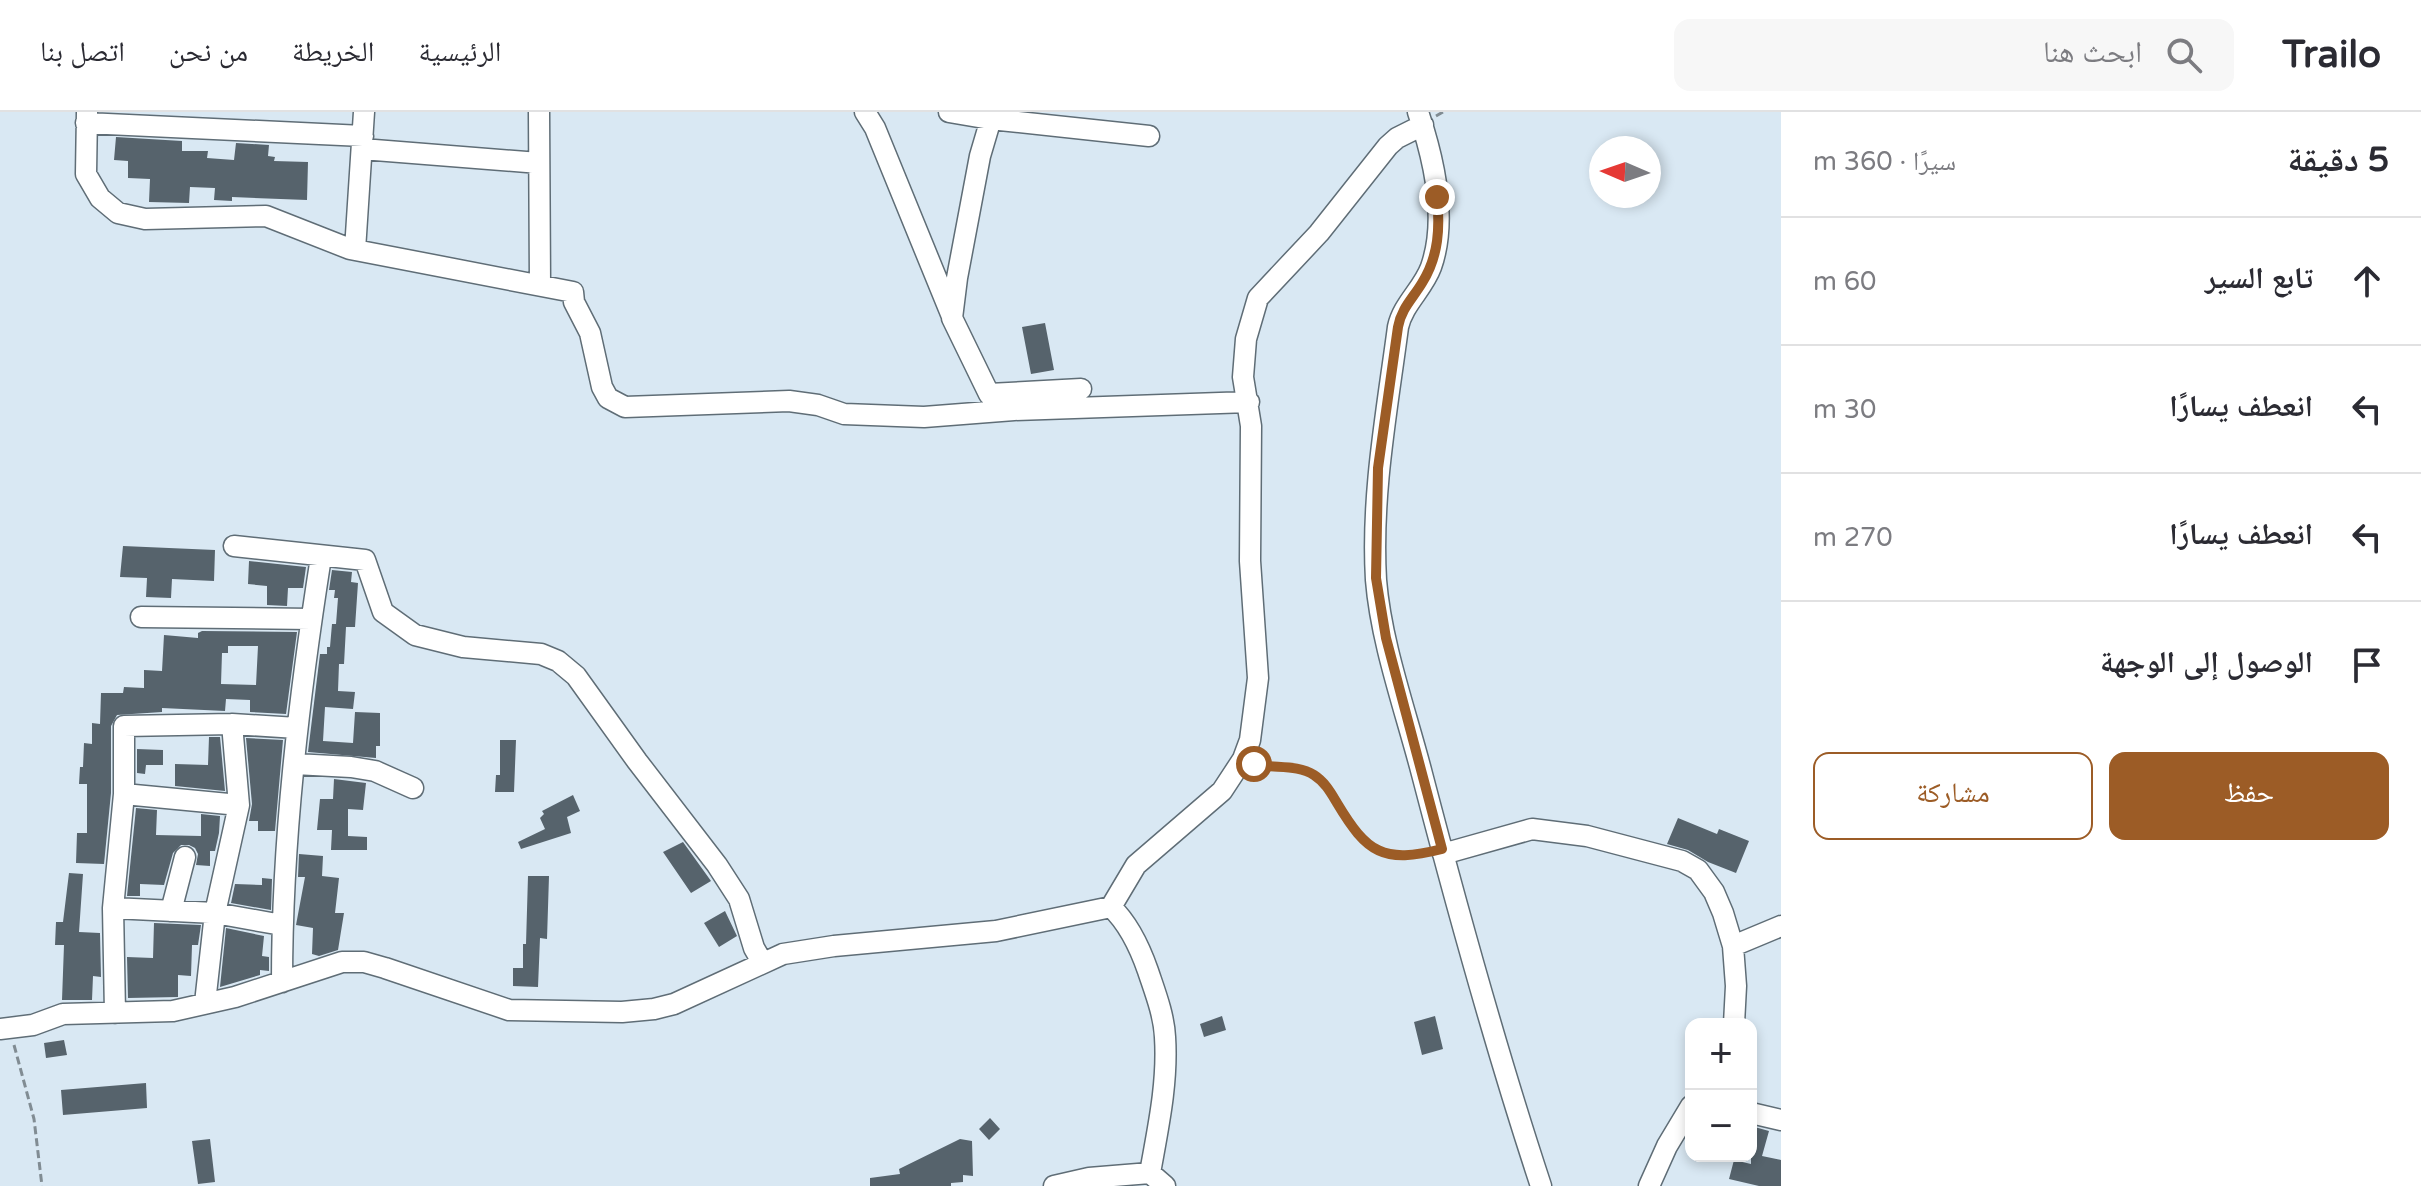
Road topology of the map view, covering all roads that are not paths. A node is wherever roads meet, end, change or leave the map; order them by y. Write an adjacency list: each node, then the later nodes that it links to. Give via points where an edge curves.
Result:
1 (364, 112): 9 (street)
2 (539, 112): 10 (street)
3 (865, 112): 13 (street)
4 (949, 112): 5 (street)
5 (992, 116): 8 (street); 13 (street, via 980,156)
6 (87, 117): 9 (street); 11 (street, via 86,174 100,198 118,213 145,219 266,216)
7 (1420, 118): 15 (street, via 1388,146 1319,233 1258,298 1243,359); 26 (street, via 1440,223 1430,269 1400,318 1378,468 1376,578 1386,638)
8 (1149, 136)
9 (362, 142): 10 (street); 11 (street)
10 (539, 163): 12 (street)
11 (355, 250): 12 (street)
12 (540, 285): 15 (street, via 573,292 590,333 602,387 608,398 625,407 789,401 844,414 924,417)
13 (952, 318): 14 (street, via 989,394)
14 (1081, 389)
15 (1249, 402): 28 (street, via 1250,561 1258,678 1253,727 1243,759 1222,791 1136,865)
16 (234, 546): 17 (street)
17 (321, 557): 19 (street); 35 (street, via 365,560 383,612 415,635 476,649 541,654 576,676 717,865 739,899)
18 (141, 617): 19 (street)
19 (311, 619): 21 (street)
20 (232, 724): 21 (street); 24 (street, via 124,726); 25 (street)
21 (297, 728): 22 (street)
22 (295, 764): 23 (street, via 375,771); 32 (street)
23 (413, 788)
24 (124, 794): 25 (street); 29 (street)
25 (239, 805): 31 (street)
26 (1442, 852): 34 (street, via 1532,829 1587,836 1682,861 1698,870 1714,892); 46 (street)
27 (185, 857): 30 (street)
28 (1111, 907): 35 (street, via 996,931 802,950); 44 (street, via 1143,956 1165,1036)
29 (113, 908): 30 (street); 38 (street)
30 (171, 911): 31 (street)
31 (215, 913): 32 (street); 37 (street)
32 (282, 925): 36 (street)
33 (1781, 926): 34 (street)
34 (1733, 946): 39 (street)
35 (762, 962): 36 (street, via 674,1004 622,1012 509,1010 364,962 332,964)
36 (282, 982): 37 (street)
37 (205, 1003): 38 (street, via 173,1011)
38 (115, 1013): 40 (street, via 63,1014)
39 (1734, 1018)
40 (4, 1029)
41 (1757, 1114): 43 (street)
42 (1685, 1116): 47 (street)
43 (1781, 1120)
44 (1158, 1180): 45 (street, via 1089,1178)
45 (1054, 1186)
46 (1541, 1186)
47 (1649, 1186)

